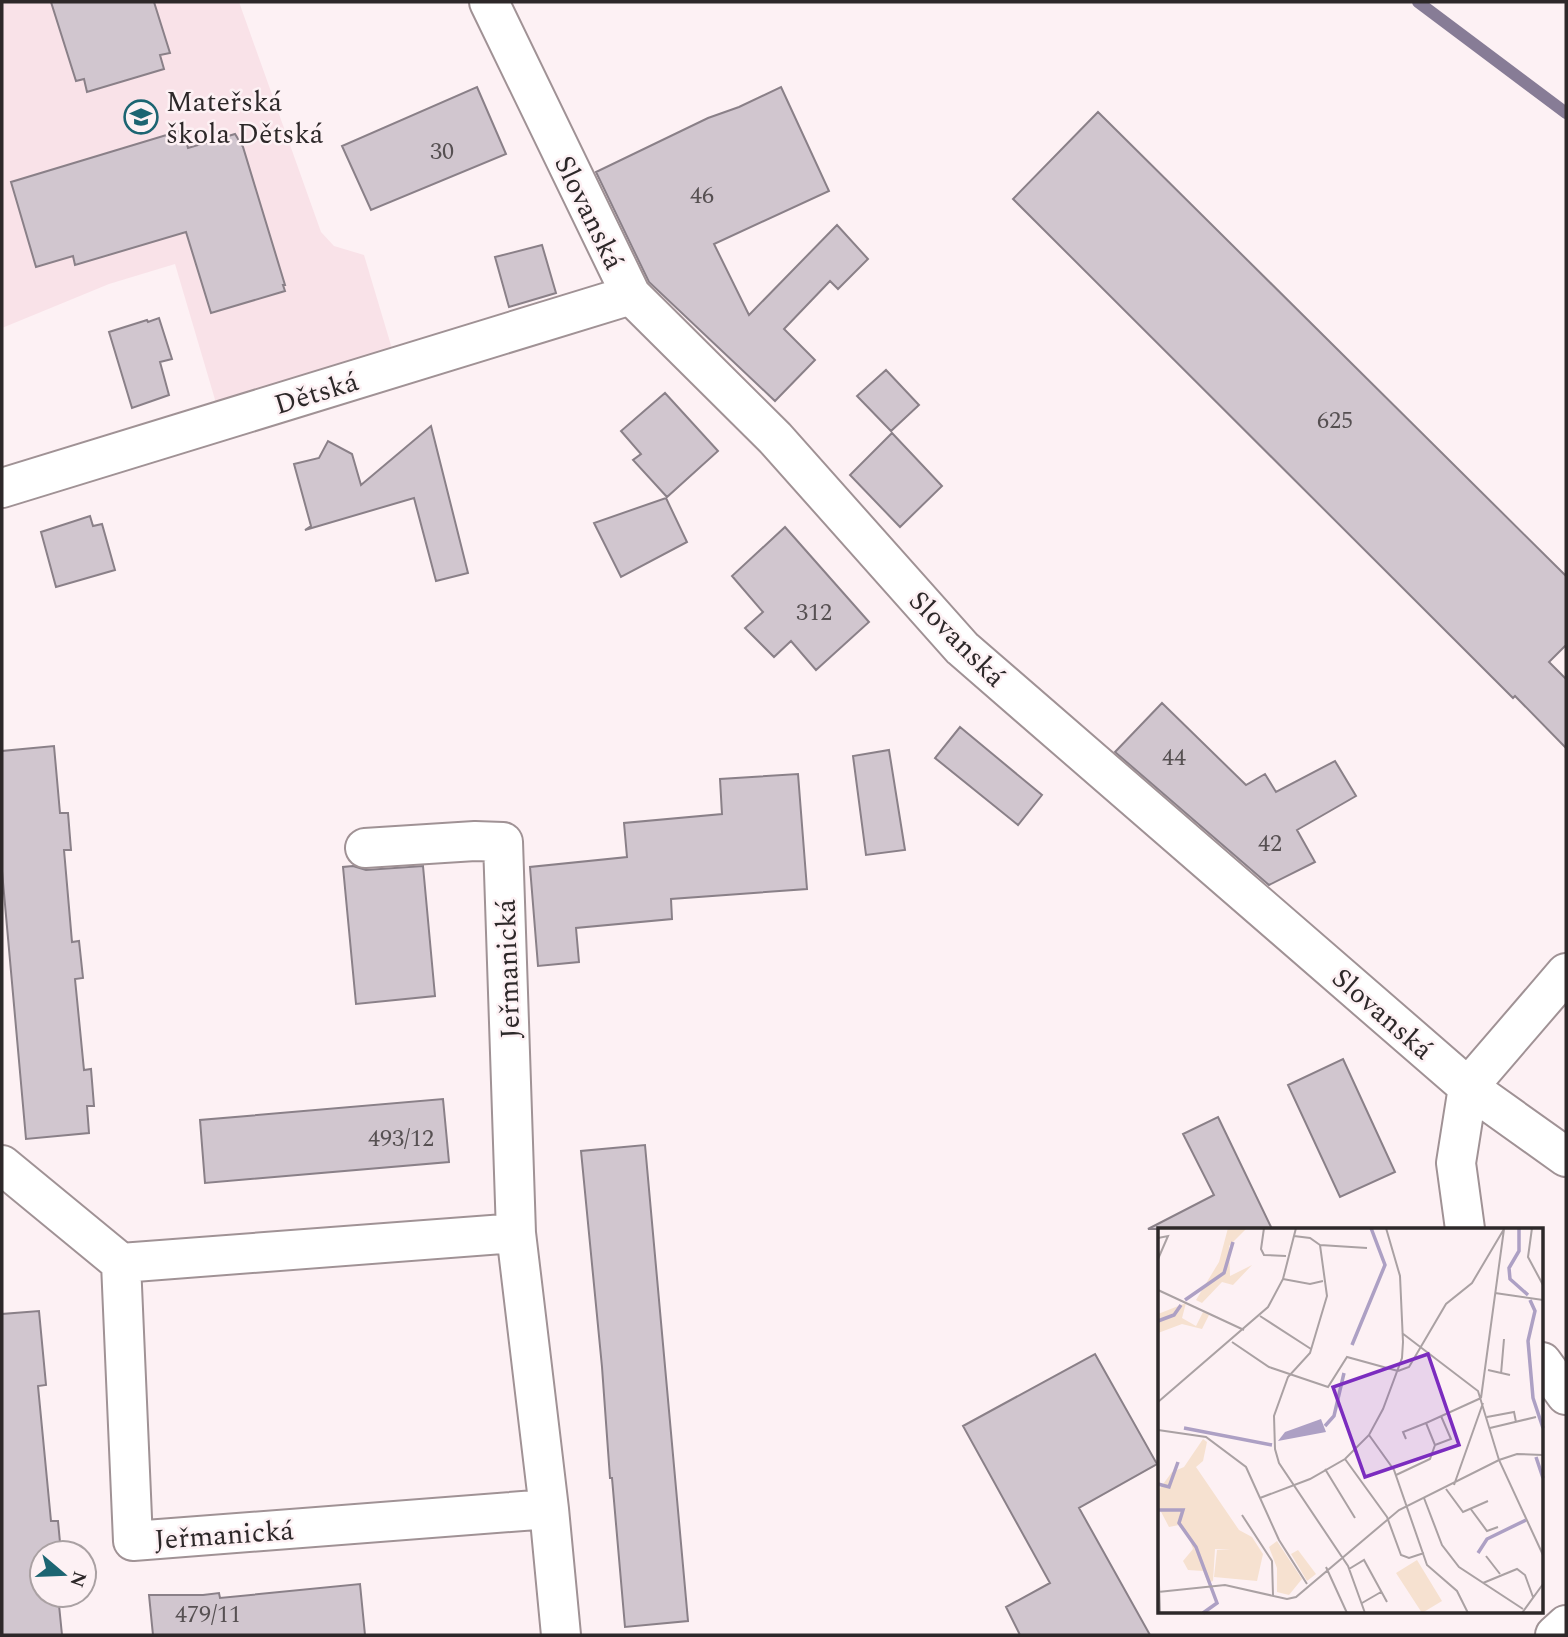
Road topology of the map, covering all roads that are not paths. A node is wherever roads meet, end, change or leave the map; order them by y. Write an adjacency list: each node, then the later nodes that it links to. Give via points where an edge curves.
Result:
1 (489, 2): 2 (street, Slovanská)
2 (631, 295): 3 (street, Dětská); 6 (street, Slovanská, via 775,438 962,649)
3 (2, 488)
4 (365, 848): 10 (street, Jeřmanická, via 503,842)
5 (1566, 972): 6 (street)
6 (1468, 1087): 7 (street, Slovanská); 9 (street, via 1456,1163)
7 (1566, 1157)
8 (2, 1165): 11 (street)
9 (1465, 1228)
10 (516, 1233): 11 (street); 14 (street, Jeřmanická)
11 (121, 1264): 14 (street, Jeřmanická, via 134,1541)
12 (1544, 1365): 13 (street)
13 (1566, 1395)
14 (549, 1509): 16 (street, Jeřmanická)
15 (1566, 1625): 17 (street)
16 (561, 1635)
17 (1555, 1635)

